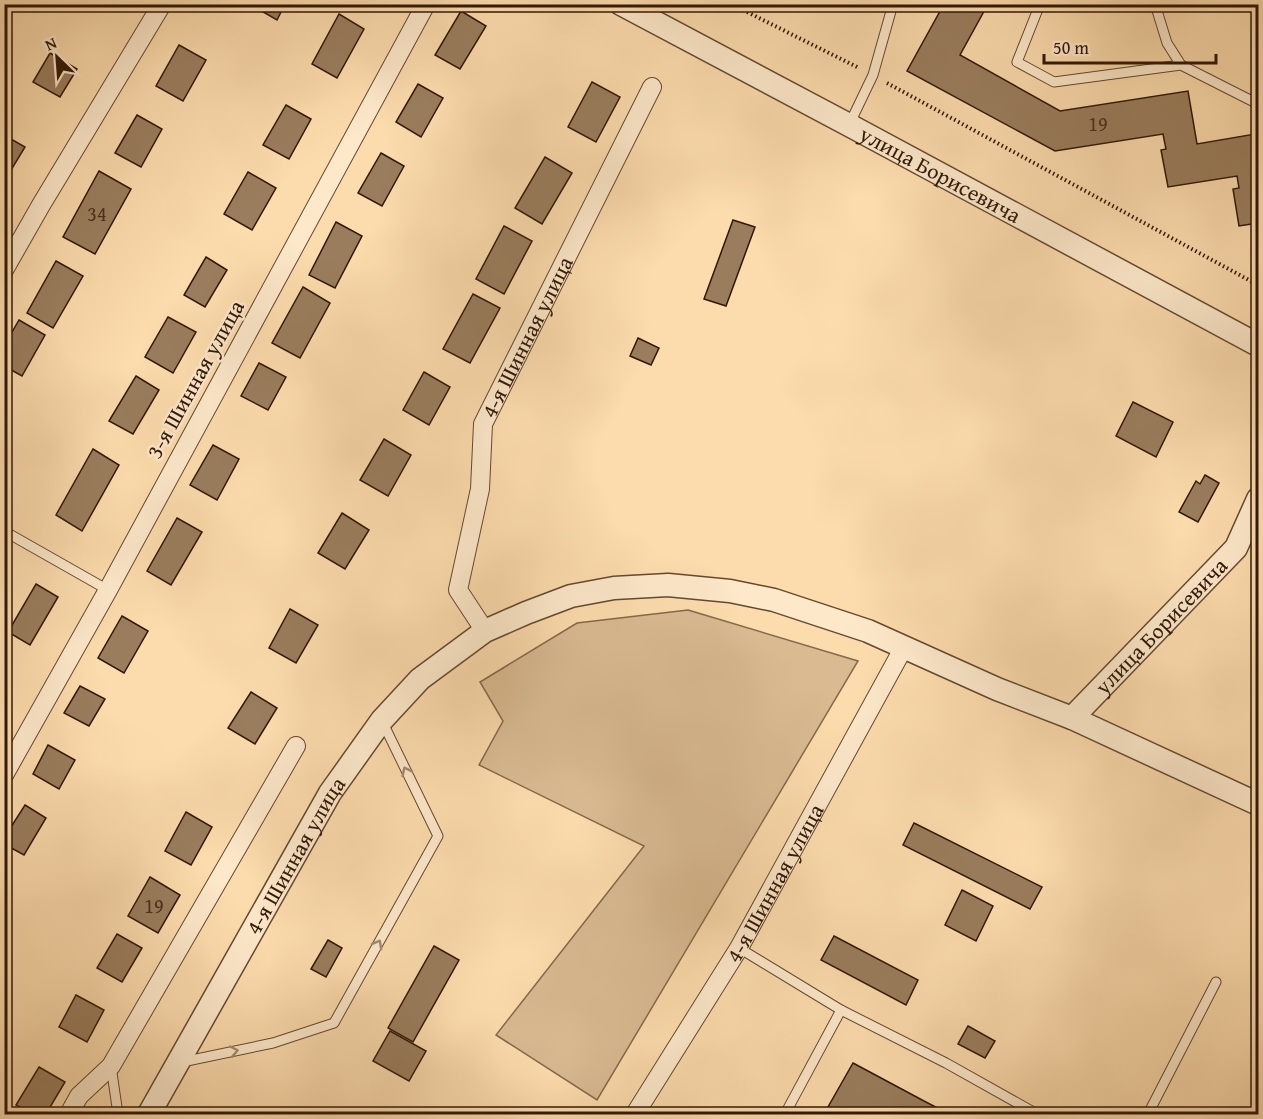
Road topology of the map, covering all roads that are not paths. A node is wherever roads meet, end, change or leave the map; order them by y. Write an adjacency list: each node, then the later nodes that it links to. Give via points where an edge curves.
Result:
1 (162, 4): 11 (street)
2 (426, 4): 15 (street, 3-я Шинная улица)
3 (621, 4): 10 (street, улица Борисевича)
4 (893, 4): 10 (lane, via 873,75)
5 (1040, 4): 7 (lane, via 1017,62 1054,82)
6 (1155, 4): 7 (lane, via 1167,43)
7 (1181, 65): 9 (lane)
8 (652, 87): 16 (street, 4-я Шинная улица, via 483,424 480,489 458,590)
9 (1258, 104)
10 (849, 125): 12 (street, улица Борисевича)
11 (4, 270)
12 (1258, 345)
13 (1258, 499): 18 (street, улица Борисевича, via 1236,548)
14 (4, 531): 15 (lane)
15 (108, 590): 21 (street, 3-я Шинная улица)
16 (485, 631): 17 (street, 4-я Шинная улица, via 571,597 614,588 668,585 774,600); 19 (street, 4-я Шинная улица, via 420,680)
17 (904, 647): 18 (street, 4-я Шинная улица); 23 (street, 4-я Шинная улица)
18 (1072, 718): 22 (street, 4-я Шинная улица)
19 (382, 720): 26 (street, 4-я Шинная улица, via 330,793); 26 (lane, one-way to 19, via 273,1043 334,1023 438,836)
20 (296, 746): 27 (street)
21 (4, 775)
22 (1258, 804)
23 (739, 948): 25 (lane); 31 (street, 4-я Шинная улица)
24 (1216, 982): 34 (lane)
25 (841, 1010): 32 (lane); 33 (lane)
26 (177, 1063): 30 (street, 4-я Шинная улица)
27 (111, 1066): 28 (street, via 79,1096); 29 (lane)
28 (69, 1114)
29 (118, 1114)
30 (149, 1114)
31 (635, 1114)
32 (785, 1114)
33 (1037, 1114)
34 (1148, 1114)

